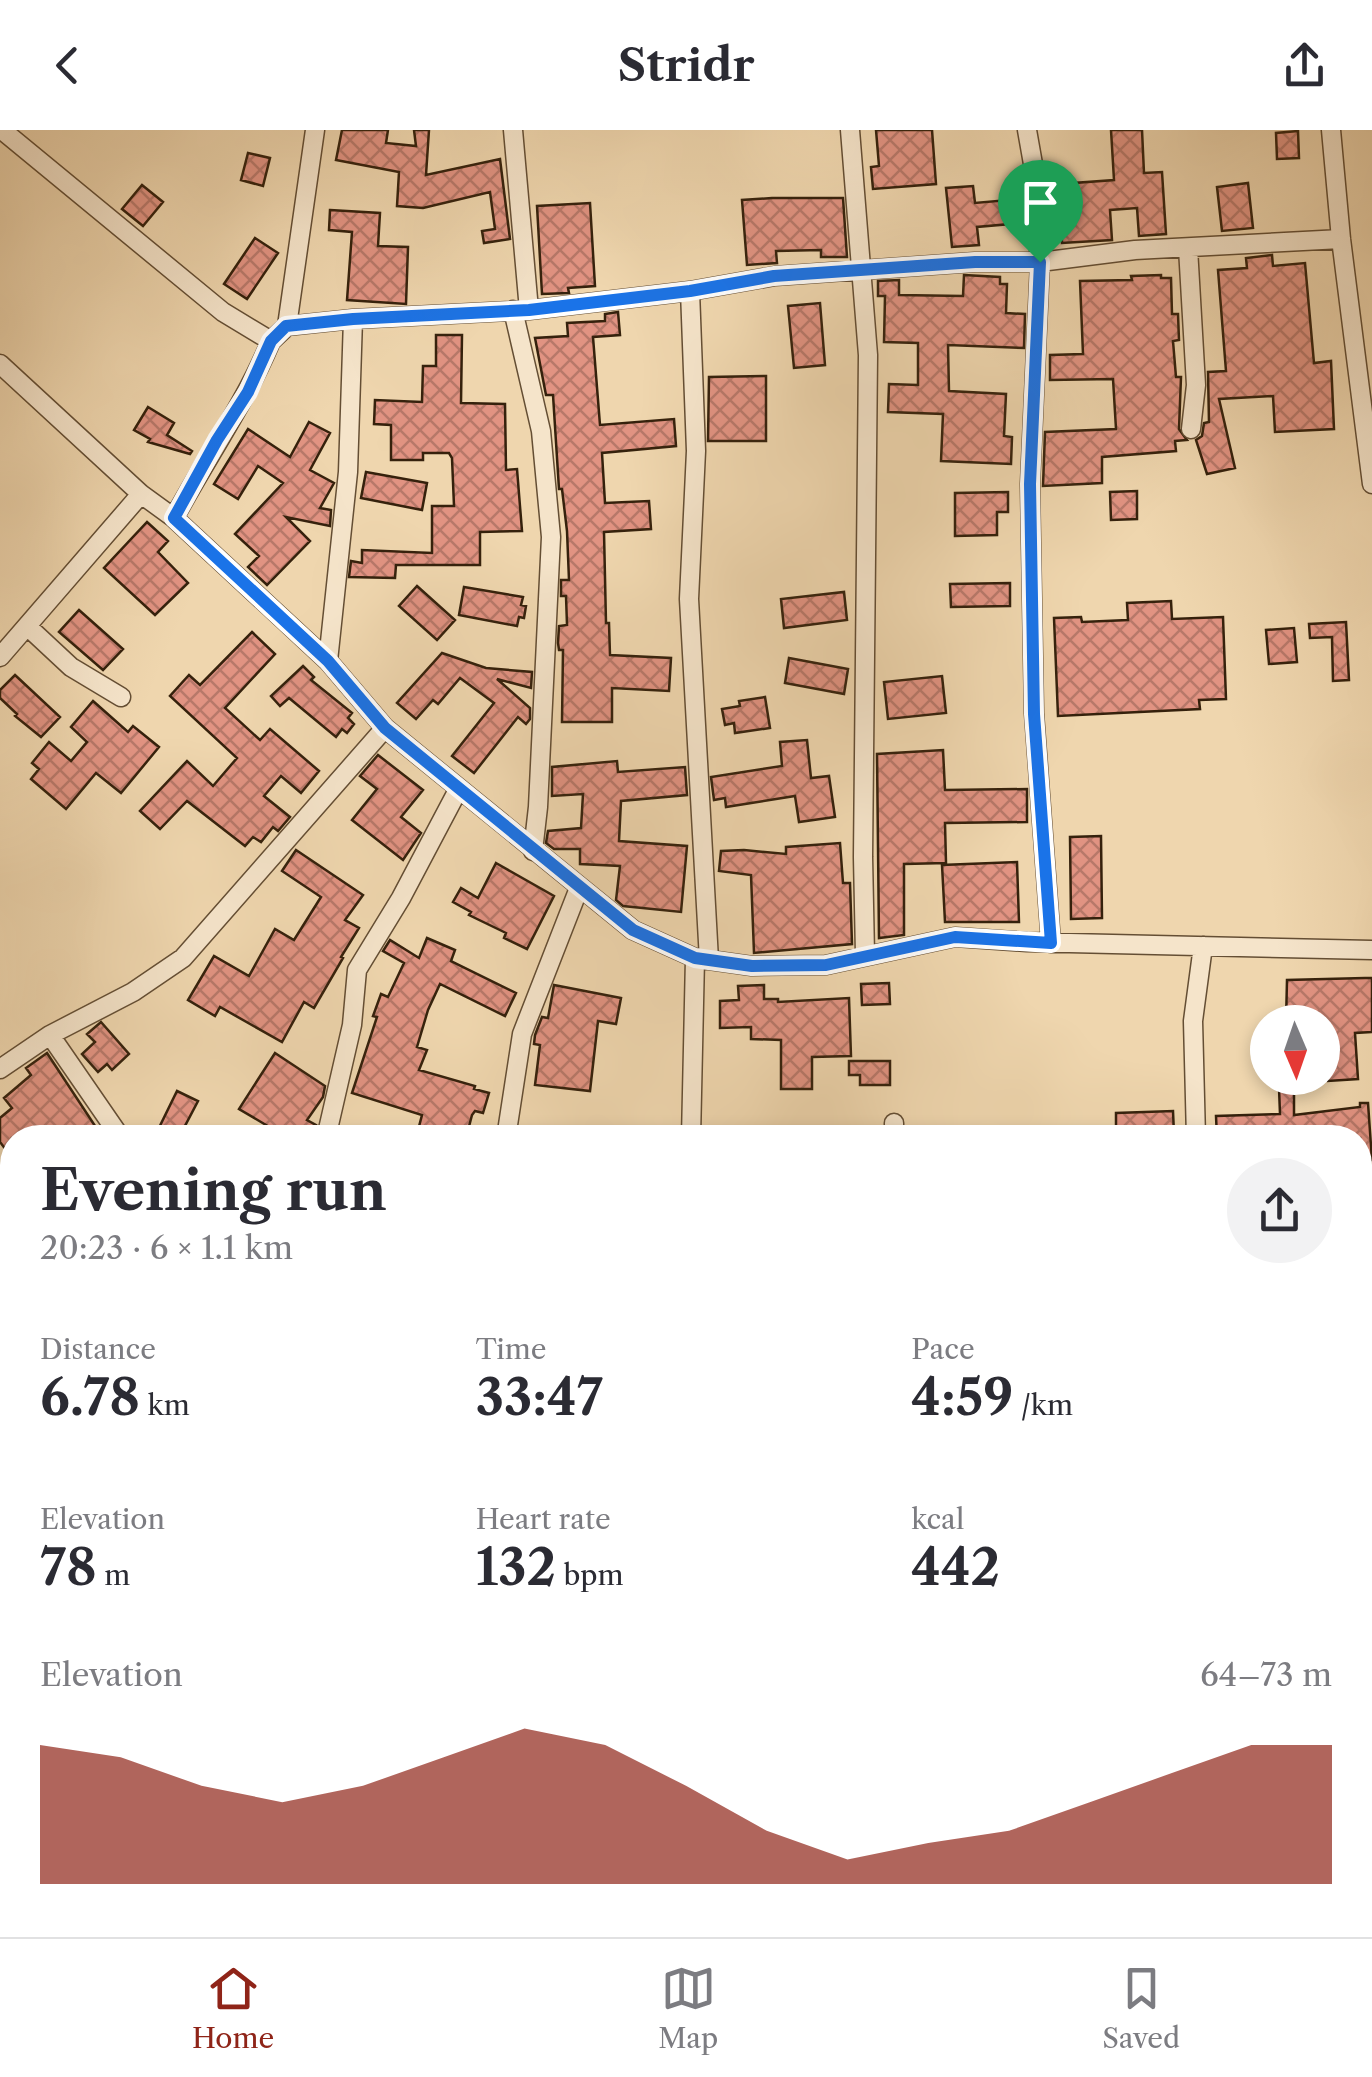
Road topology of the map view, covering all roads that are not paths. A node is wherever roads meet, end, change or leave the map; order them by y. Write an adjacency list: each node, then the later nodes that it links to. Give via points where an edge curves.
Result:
1 (2, 130): 15 (street, via 223,312)
2 (315, 130): 14 (street)
3 (513, 130): 12 (street)
4 (850, 130): 10 (street)
5 (1028, 130): 9 (street)
6 (1331, 130): 7 (street)
7 (1341, 239): 8 (street); 18 (street)
8 (1188, 248): 9 (street); 17 (street, via 1196,385)
9 (1040, 262): 10 (street); 29 (street, via 1030,484 1034,714)
10 (860, 270): 11 (street); 32 (street, via 868,355)
11 (690, 291): 12 (street); 33 (street, via 696,451 690,599)
12 (521, 310): 13 (street); 27 (street, via 550,536)
13 (353, 319): 14 (street); 23 (street, via 348,472)
14 (286, 326): 15 (street)
15 (271, 341): 20 (street)
16 (0, 364): 19 (street)
17 (1191, 430)
18 (1372, 484)
19 (141, 494): 20 (street); 21 (street)
20 (174, 518): 23 (street)
21 (27, 626): 22 (street); 24 (street, via 70,668)
22 (0, 657)
23 (328, 661): 25 (street)
24 (122, 696)
25 (385, 728): 26 (street); 34 (street, via 183,958)
26 (458, 790): 27 (street); 37 (street, via 357,970)
27 (533, 851): 28 (street)
28 (579, 888): 33 (street, via 633,930); 38 (street, via 522,1034)
29 (1051, 943): 30 (street); 32 (street, via 955,937)
30 (1202, 946): 31 (street); 40 (street, via 1193,1021)
31 (1372, 950)
32 (865, 955): 33 (street, via 826,965)
33 (702, 959): 39 (street)
34 (50, 1035): 35 (street); 36 (street)
35 (0, 1069)
36 (112, 1125)
37 (329, 1125)
38 (508, 1125)
39 (692, 1125)
40 (1196, 1125)

